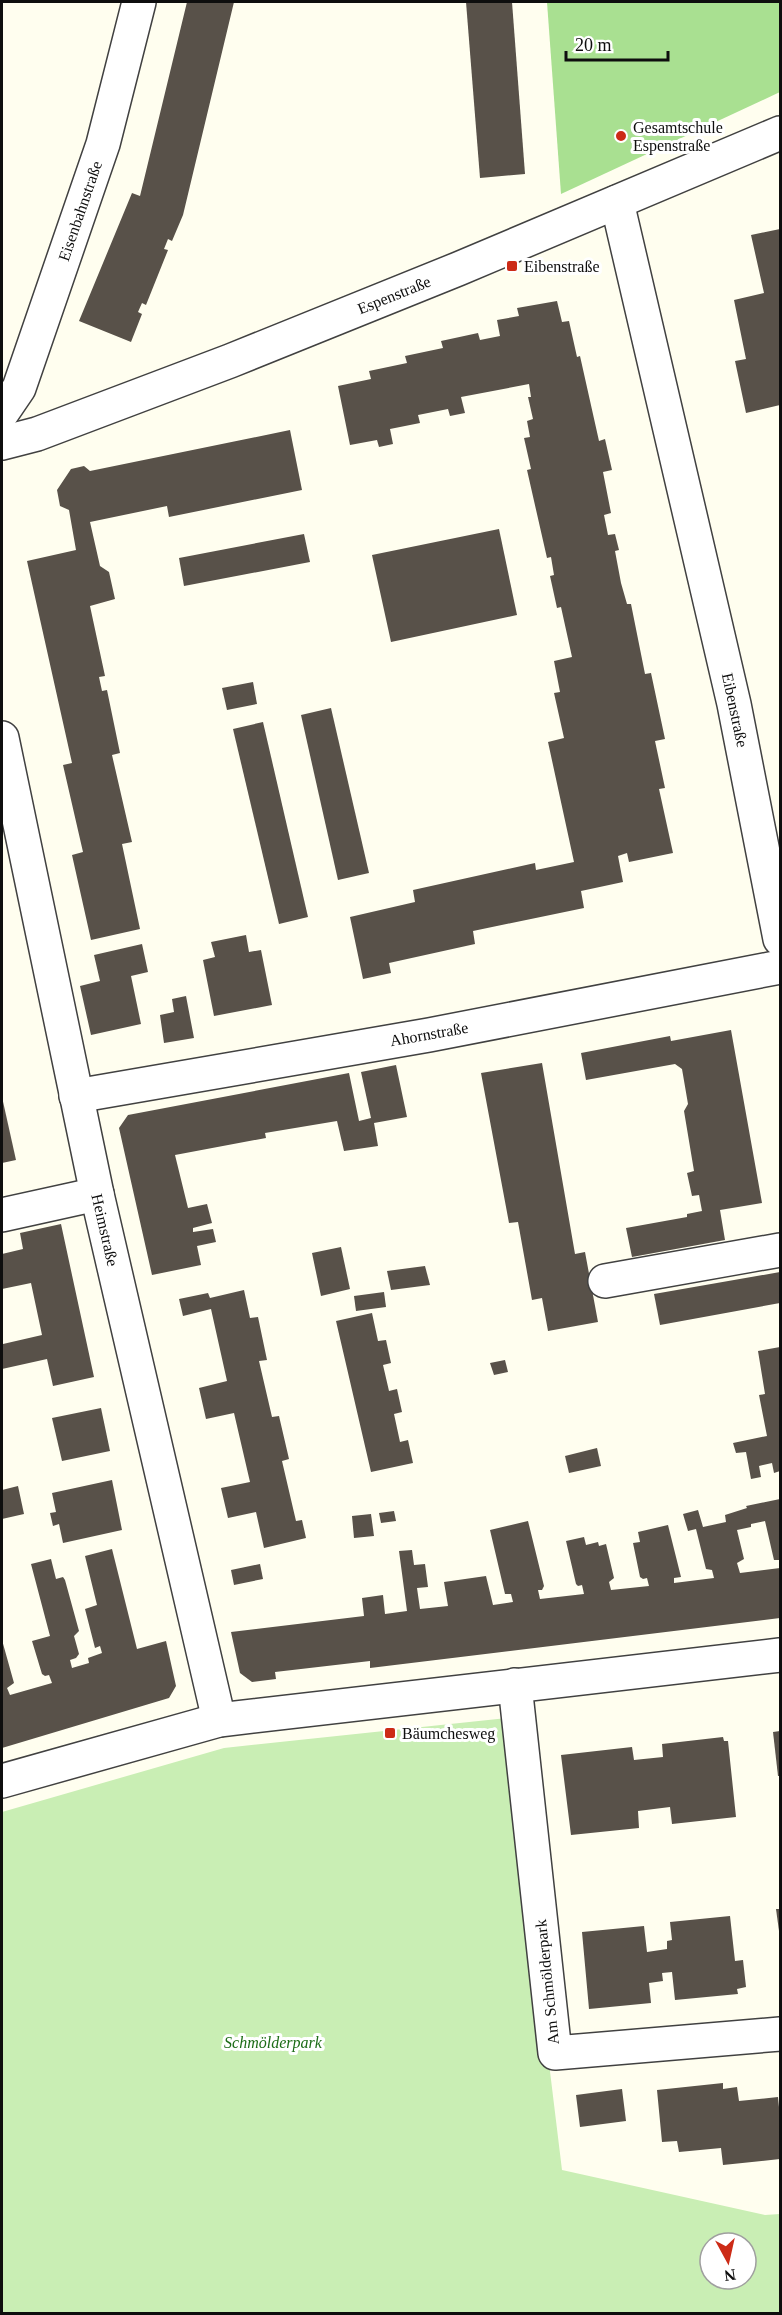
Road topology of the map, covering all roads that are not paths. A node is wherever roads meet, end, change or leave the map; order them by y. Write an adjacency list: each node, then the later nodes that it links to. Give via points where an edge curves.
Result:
1 (139, 2): 4 (street, Eisenbahnstraße, via 103,144 20,387)
2 (780, 133): 3 (street, Espenstraße)
3 (617, 202): 5 (street, Espenstraße, via 230,361 37,434); 7 (street, Eibenstraße, via 734,704)
4 (2, 412)
5 (2, 443)
6 (2, 738): 9 (street, Heimstraße)
7 (780, 939)
8 (780, 967): 9 (street, Ahornstraße, via 429,1035)
9 (75, 1096): 10 (street, Heimstraße)
10 (97, 1194): 11 (street); 16 (street, Heimstraße)
11 (2, 1215)
12 (780, 1250): 13 (street)
13 (605, 1281)
14 (780, 1655): 15 (street)
15 (515, 1685): 16 (street); 18 (street, Am Schmölderpark, via 555,2053)
16 (219, 1720): 17 (street)
17 (2, 1781)
18 (780, 2034)

